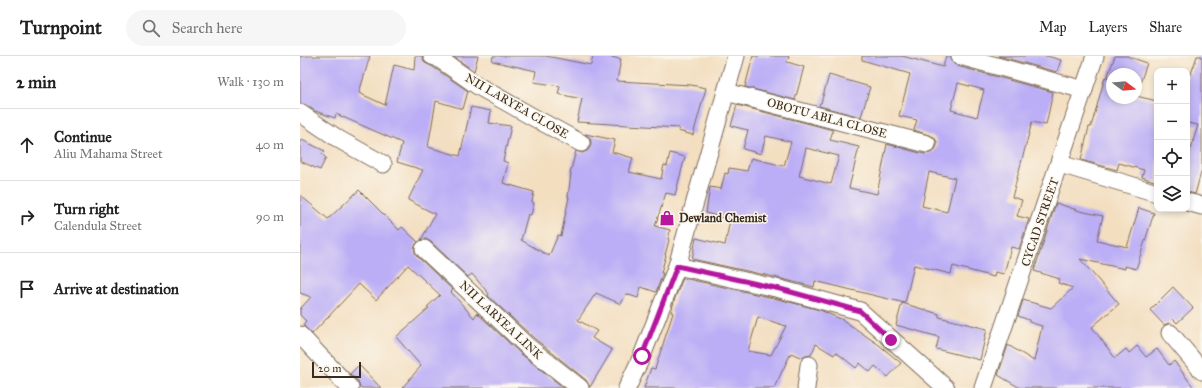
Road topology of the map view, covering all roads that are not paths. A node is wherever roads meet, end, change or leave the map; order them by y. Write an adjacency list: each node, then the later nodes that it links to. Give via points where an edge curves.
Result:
1 (432, 56): 8 (street, NII LARYEA CLOSE, via 478,86)
2 (736, 56): 6 (street)
3 (960, 56): 5 (street)
4 (1095, 56): 5 (street, CYCAD STREET)
5 (1084, 90): 11 (street, CYCAD STREET)
6 (726, 92): 9 (street, OBOTU ABLA CLOSE); 16 (street)
7 (300, 113): 10 (street, via 340,140)
8 (581, 143)
9 (927, 144)
10 (383, 164)
11 (1060, 164): 12 (street); 26 (street, CYCAD STREET)
12 (1154, 192)
13 (1190, 203): 14 (street)
14 (1202, 206)
15 (424, 249): 22 (street, NII LARYEA LINK, via 527,346)
16 (677, 266): 23 (street); 25 (street, via 780,289 860,311)
17 (1170, 333): 20 (street)
18 (300, 335): 21 (street)
19 (809, 365): 24 (street)
20 (1202, 371)
21 (350, 388)
22 (580, 388)
23 (627, 388)
24 (806, 388)
25 (946, 388)
26 (983, 388)

